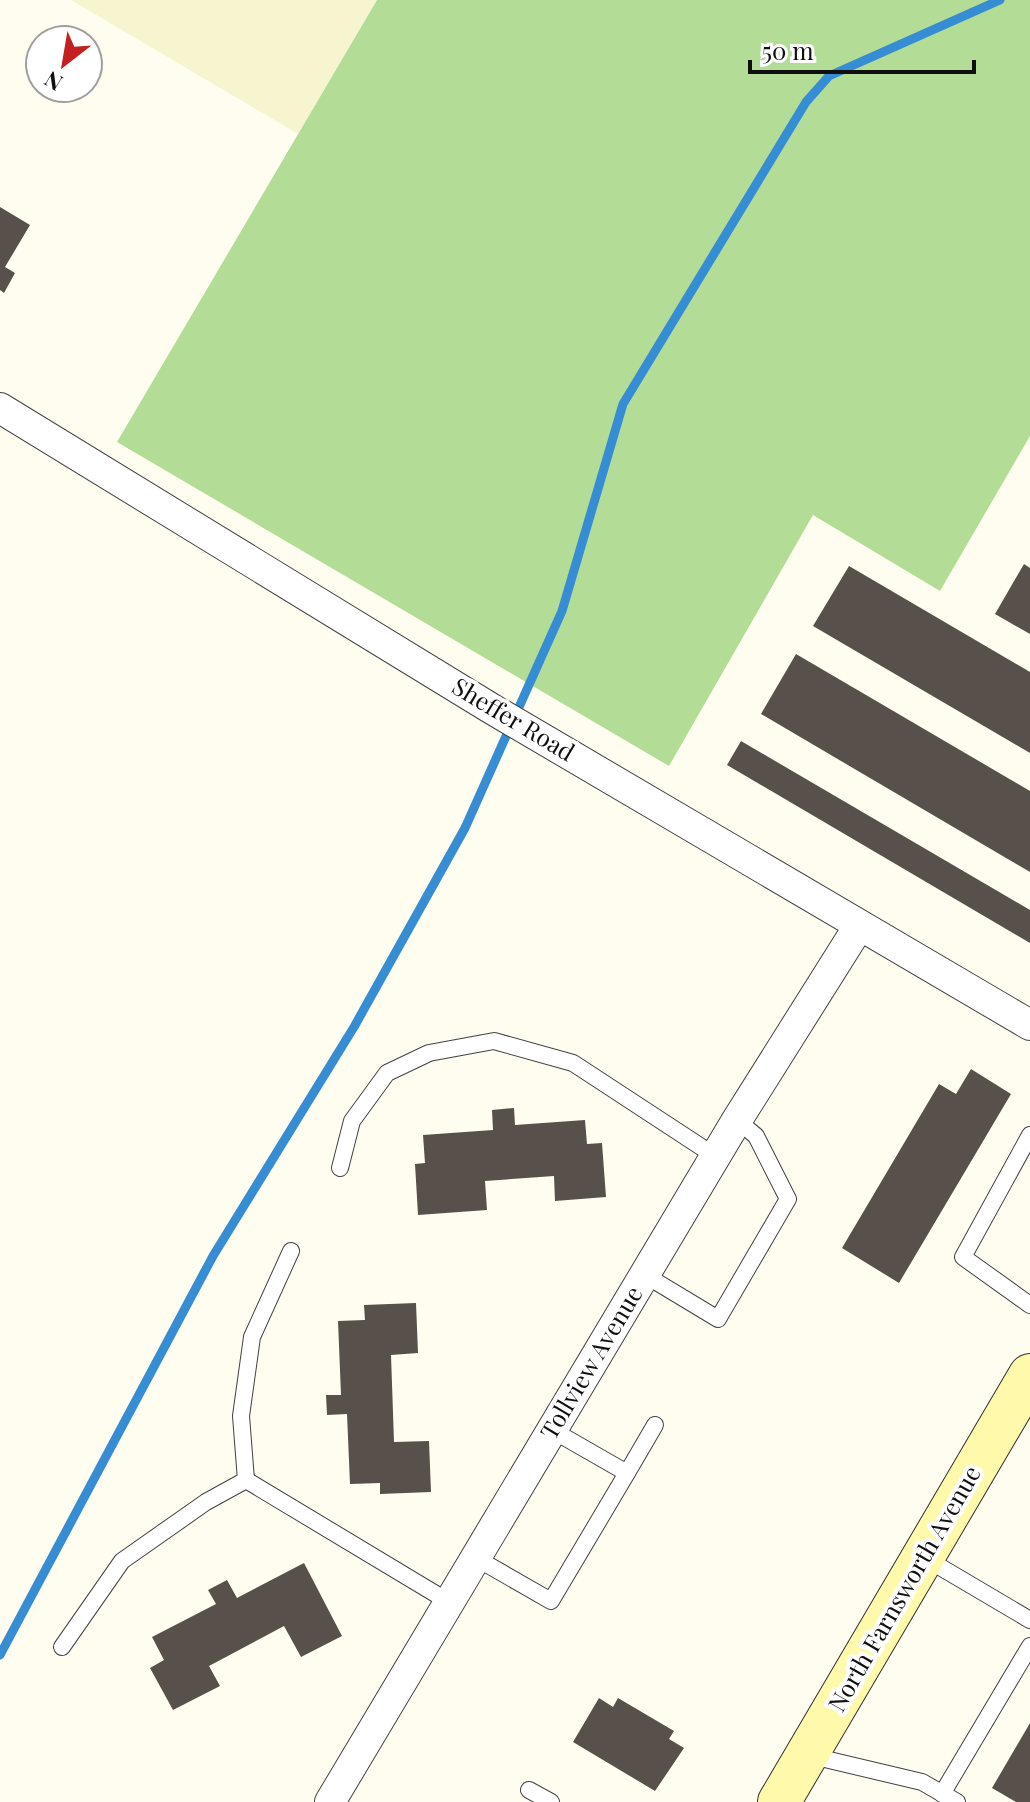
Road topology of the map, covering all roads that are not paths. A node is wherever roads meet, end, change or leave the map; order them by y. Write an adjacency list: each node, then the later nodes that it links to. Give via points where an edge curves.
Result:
1 (0, 408): 2 (street, Sheffer Road)
2 (859, 926): 3 (street, Sheffer Road); 4 (street, Tollview Avenue)
3 (1030, 1025)
4 (737, 1120): 6 (street, Tollview Avenue); 9 (lane, via 756,1136 788,1199 718,1319)
5 (1027, 1146): 10 (lane, via 963,1257)
6 (715, 1156): 7 (lane, via 573,1063 494,1041 429,1053 387,1073 352,1121); 9 (street, Tollview Avenue)
7 (340, 1168)
8 (291, 1251): 15 (lane, via 252,1337 241,1416)
9 (645, 1275): 13 (street, Tollview Avenue)
10 (1030, 1305)
11 (1030, 1375): 16 (main road, North Farnsworth Avenue)
12 (655, 1425): 14 (lane)
13 (552, 1430): 14 (lane); 17 (street, Tollview Avenue)
14 (627, 1473): 17 (lane, via 551,1601)
15 (246, 1480): 18 (lane); 21 (lane, via 122,1561)
16 (924, 1557): 19 (lane); 22 (main road, North Farnsworth Avenue)
17 (476, 1558): 18 (street, Tollview Avenue)
18 (449, 1602): 26 (street, Tollview Avenue)
19 (1030, 1620)
20 (1030, 1646): 24 (lane)
21 (62, 1647)
22 (807, 1755): 24 (lane, via 922,1782); 25 (main road, North Farnsworth Avenue)
23 (529, 1790): 27 (lane)
24 (949, 1798)
25 (782, 1801)
26 (330, 1802)
27 (551, 1802)

